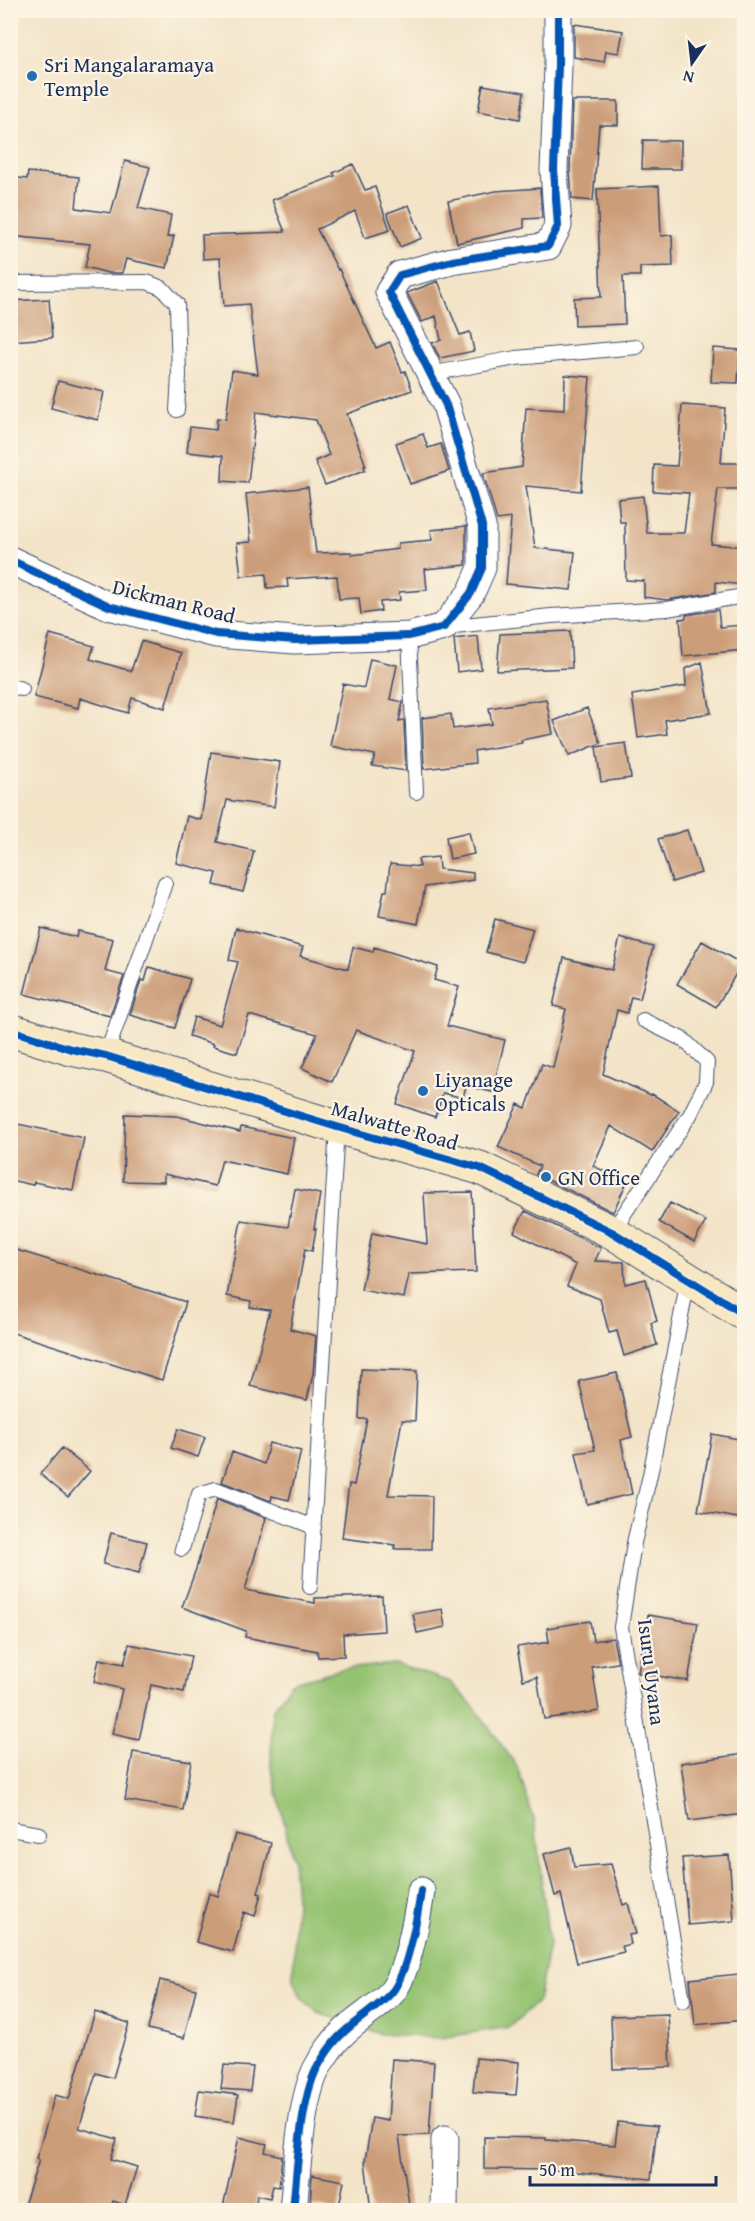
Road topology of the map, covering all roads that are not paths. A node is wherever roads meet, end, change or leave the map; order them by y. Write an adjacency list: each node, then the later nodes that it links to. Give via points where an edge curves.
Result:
1 (558, 10): 4 (street, via 554,170 558,226 548,246 452,261 400,275 389,292)
2 (10, 283): 5 (lane, via 147,282 162,288 177,304)
3 (637, 347): 4 (lane, via 516,358)
4 (430, 374): 8 (street, via 446,405 482,526 482,568 471,593)
5 (177, 410)
6 (10, 560): 9 (street, Dickman Road, via 109,606 216,634 296,640)
7 (744, 596): 8 (lane, via 667,609)
8 (444, 627): 9 (street, Dickman Road)
9 (410, 636): 10 (lane)
10 (416, 792)
11 (165, 883): 14 (lane)
12 (643, 1020): 16 (lane, via 684,1040 707,1062 706,1082 690,1115)
13 (10, 1030): 14 (street, Malwatte Road)
14 (106, 1056): 15 (street, Malwatte Road)
15 (337, 1127): 16 (street, Malwatte Road, via 480,1168); 19 (lane)
16 (612, 1232): 17 (street, Malwatte Road)
17 (688, 1279): 18 (street, Malwatte Road); 25 (lane, Isuru Uyana, via 633,1543 621,1627)
18 (744, 1314)
19 (314, 1527): 20 (lane, via 216,1489 199,1494); 21 (lane)
20 (182, 1549)
21 (310, 1587)
22 (10, 1829): 23 (lane)
23 (39, 1834)
24 (421, 1890): 27 (street, via 417,1920 394,1990 341,2034 316,2070 308,2092)
25 (682, 2001)
26 (445, 2139): 28 (street)
27 (293, 2211)
28 (444, 2211)

